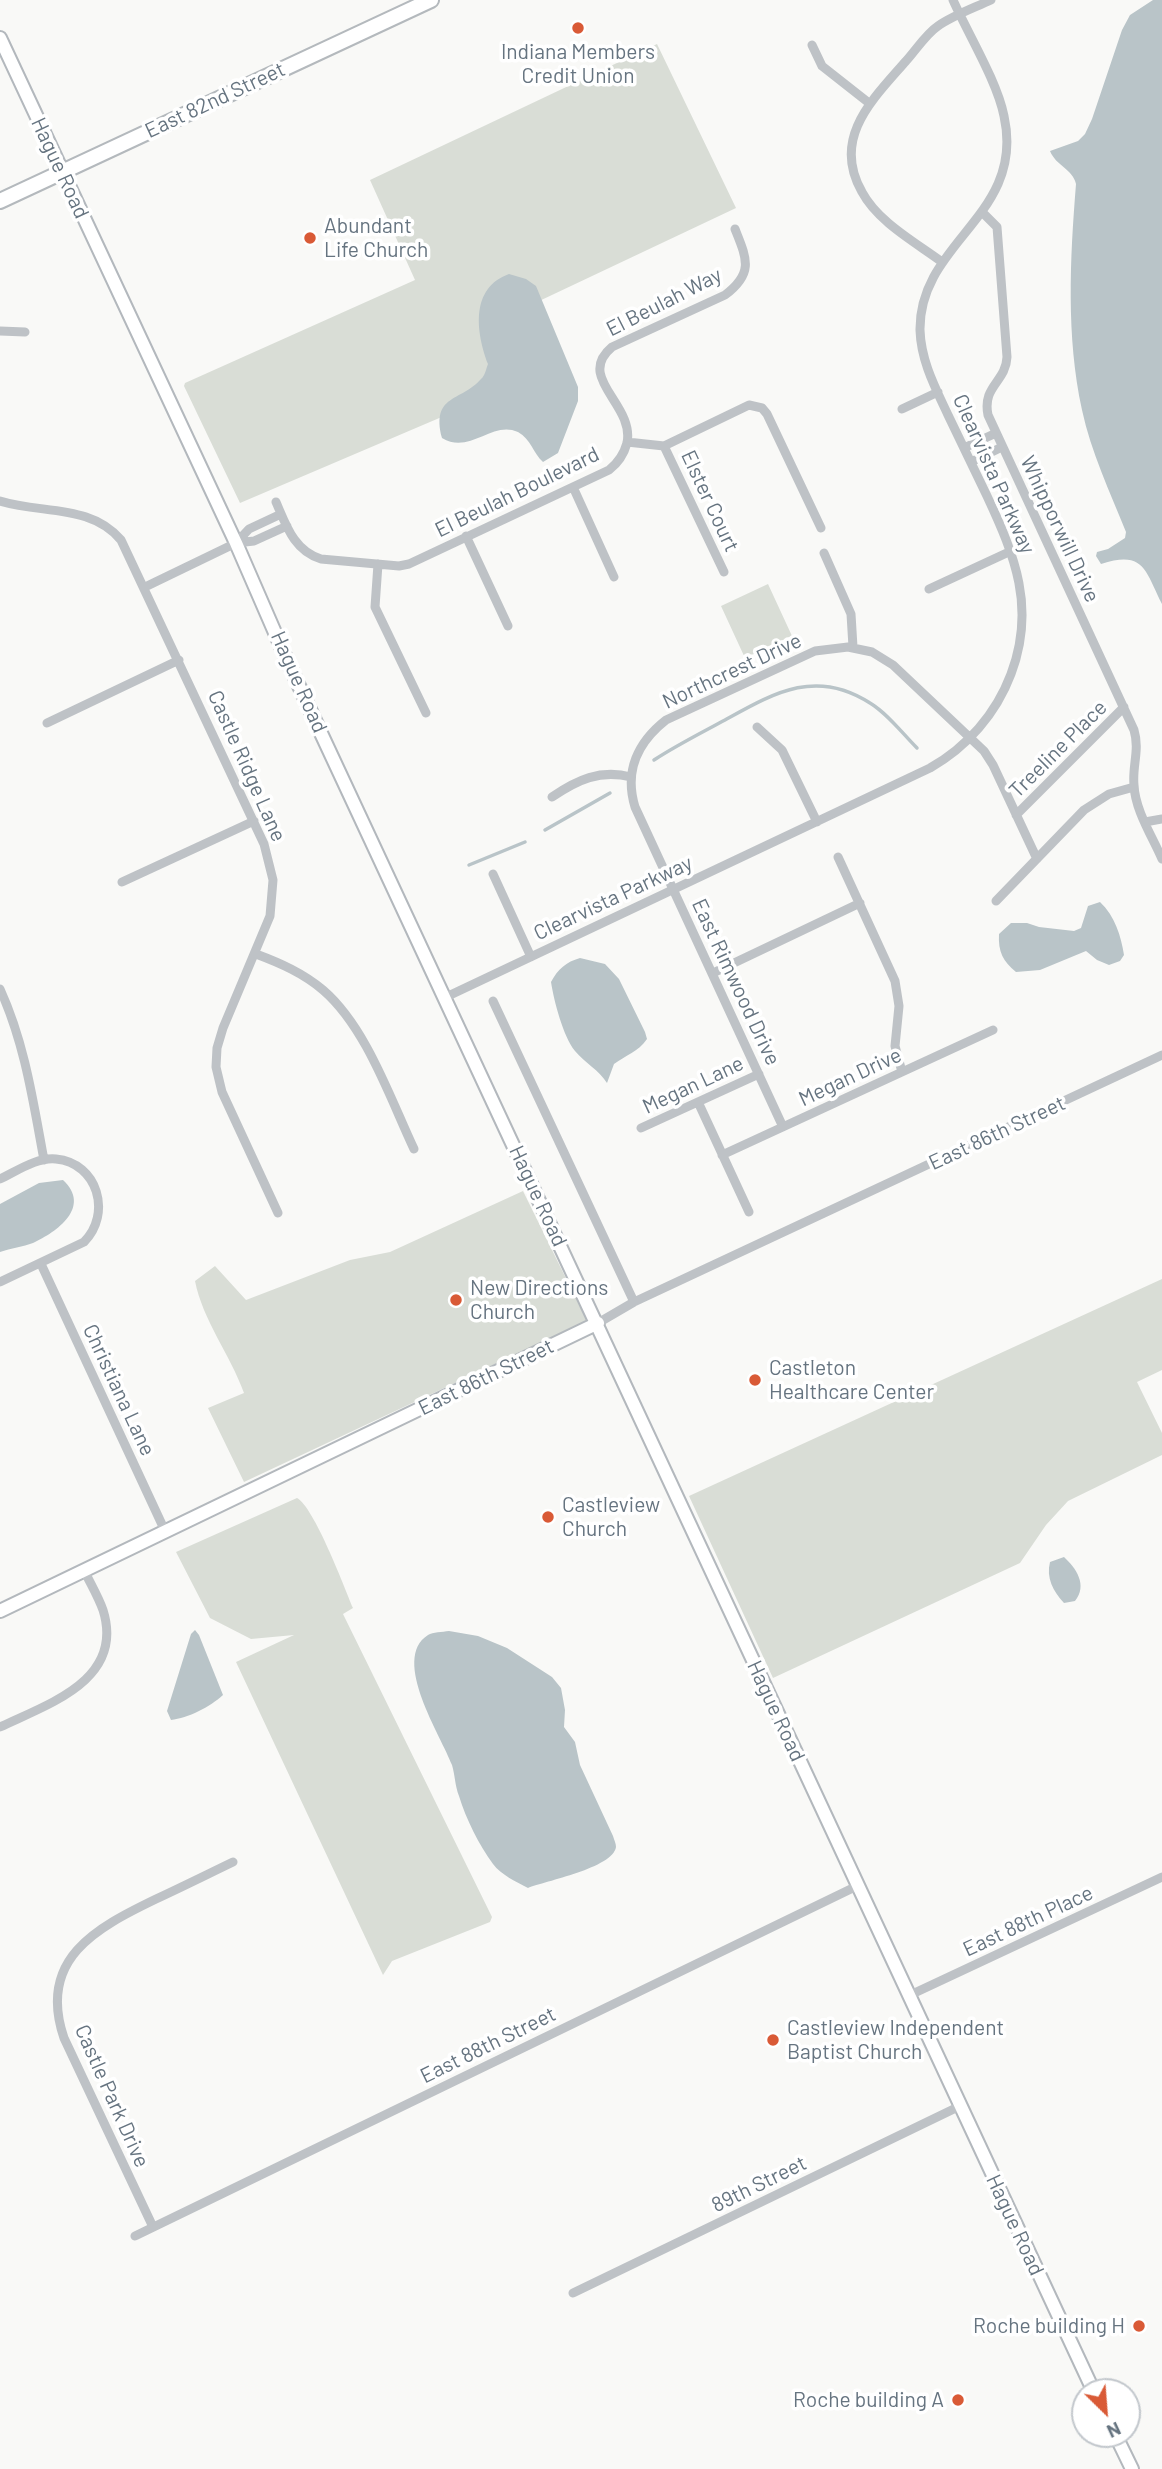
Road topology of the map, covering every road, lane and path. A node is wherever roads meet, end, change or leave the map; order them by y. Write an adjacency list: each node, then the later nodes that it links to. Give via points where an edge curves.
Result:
1 (431, 0): 8 (main road, East 82nd Street)
2 (953, 0): 4 (street, Clearvista Parkway)
3 (991, 0): 4 (street)
4 (960, 14): 7 (street, via 936,27); 10 (street, Clearvista Parkway, via 1000,100 1006,129 1003,174)
5 (0, 38): 8 (street, Hague Road)
6 (813, 45): 7 (street, via 822,66)
7 (869, 103): 12 (street, via 853,138 859,186 876,211)
8 (62, 172): 9 (main road, East 82nd Street); 30 (street, Hague Road)
9 (0, 201)
10 (983, 213): 12 (street, Clearvista Parkway); 17 (street, Whipporwill Drive, via 997,227 1007,360 987,397)
11 (735, 229): 18 (street, El Beulah Way, via 747,258 745,273 736,286 601,356 601,379 625,418)
12 (942, 262): 15 (street, Clearvista Parkway, via 926,293 920,326 924,360)
13 (0, 331): 14 (street)
14 (25, 332)
15 (938, 392): 16 (street); 20 (street, Clearvista Parkway)
16 (902, 409)
17 (996, 433): 20 (street); 21 (street, Whipporwill Drive)
18 (627, 442): 19 (street, El Beulah Boulevard); 23 (street, El Beulah Boulevard, via 612,468)
19 (664, 446): 28 (street, via 749,405 759,406 768,414); 34 (street, Elster Court)
20 (964, 447): 22 (street, Clearvista Parkway)
21 (1002, 447): 22 (street); 41 (street, Whipporwill Drive)
22 (971, 462): 31 (street, Clearvista Parkway)
23 (573, 487): 29 (street, El Beulah Boulevard); 35 (street)
24 (276, 502): 26 (street, El Beulah Boulevard)
25 (1, 504): 36 (street, Castle Ridge Lane, via 81,514 102,523 124,544)
26 (281, 514): 27 (street, El Beulah Boulevard); 30 (street, via 249,529)
27 (287, 526): 30 (street, via 254,541); 33 (street, El Beulah Boulevard, via 309,555)
28 (821, 528)
29 (466, 536): 33 (street, El Beulah Boulevard, via 409,564); 38 (street)
30 (236, 543): 36 (street); 66 (street, Hague Road)
31 (1011, 551): 37 (street); 45 (street, Clearvista Parkway, via 1021,588 1020,641 1006,687)
32 (824, 553): 39 (street, via 851,614)
33 (377, 564): 42 (street, via 375,607)
34 (724, 572)
35 (614, 577)
36 (145, 587): 40 (street, Castle Ridge Lane)
37 (929, 589)
38 (508, 626)
39 (853, 647): 45 (street, Northcrest Drive, via 893,665); 46 (street, Northcrest Drive, via 815,651 667,720 648,735 637,752)
40 (179, 660): 43 (street); 51 (street, Castle Ridge Lane)
41 (1124, 707): 47 (street, Whipporwill Drive, via 1138,745); 49 (street, Treeline Place)
42 (426, 713)
43 (47, 723)
44 (757, 727): 52 (street, via 782,750)
45 (970, 738): 49 (street, Northcrest Drive, via 990,760); 52 (street, Clearvista Parkway, via 930,768)
46 (631, 777): 48 (street, via 596,775); 59 (street, Northcrest Drive, via 635,807)
47 (1134, 787): 53 (street, Whipporwill Drive); 55 (street, via 1092,804)
48 (552, 797)
49 (1016, 815): 55 (street, Northcrest Drive)
50 (1162, 819): 53 (street)
51 (254, 821): 58 (street); 62 (street, Castle Ridge Lane, via 268,855 274,888 270,916)
52 (817, 822): 59 (street, Clearvista Parkway)
53 (1146, 822): 56 (street, Whipporwill Drive)
54 (838, 857): 61 (street)
55 (1037, 859): 60 (street)
56 (1162, 859)
57 (493, 874): 63 (street)
58 (122, 882)
59 (674, 889): 63 (street, Clearvista Parkway); 64 (street, East Rimwood Drive)
60 (996, 901)
61 (860, 903): 64 (street); 70 (street, via 897,985 895,1046)
62 (256, 954): 75 (street, via 303,976 343,1011 364,1043); 80 (street, Castle Ridge Lane, via 223,1028 216,1067 223,1097)
63 (531, 957): 66 (street, Clearvista Parkway)
64 (713, 973): 71 (street, East Rimwood Drive)
65 (0, 989): 77 (street, via 24,1055)
66 (446, 997): 84 (street, Hague Road)
67 (493, 1000): 83 (street, Hague Road)
68 (993, 1030): 70 (street, Megan Drive)
69 (1162, 1055): 83 (street, East 86th Street)
70 (902, 1072): 73 (street, Megan Drive)
71 (759, 1074): 72 (street, Megan Lane); 73 (street, East Rimwood Drive)
72 (698, 1102): 74 (street, Megan Lane); 76 (street)
73 (783, 1127): 76 (street, Megan Drive)
74 (641, 1128)
75 (414, 1149)
76 (722, 1155): 79 (street)
77 (44, 1160): 78 (street); 81 (street, via 65,1161 86,1173 100,1208 87,1238)
78 (0, 1179)
79 (749, 1212)
80 (278, 1213)
81 (41, 1264): 82 (street); 85 (street, Christiana Lane)
82 (0, 1283)
83 (634, 1302): 84 (street, East 86th Street)
84 (597, 1323): 85 (street, East 86th Street); 91 (street, Hague Road)
85 (165, 1531): 86 (street, East 86th Street)
86 (84, 1570): 87 (street, East 86th Street); 88 (street, via 105,1623 104,1648 94,1670 70,1693)
87 (0, 1611)
88 (0, 1727)
89 (233, 1862): 94 (street, Castle Park Drive, via 95,1931 70,1957 61,1980 58,2009 64,2038)
90 (1162, 1877): 92 (street, East 88th Place)
91 (857, 1886): 92 (street, Hague Road); 94 (street, East 88th Street)
92 (908, 1996): 93 (street, Hague Road)
93 (960, 2106): 96 (street, 89th Street); 97 (street, Hague Road)
94 (153, 2227): 95 (street, East 88th Street)
95 (135, 2236)
96 (573, 2293)
97 (1087, 2378)
98 (1122, 2448): 99 (street)
99 (1132, 2469)

